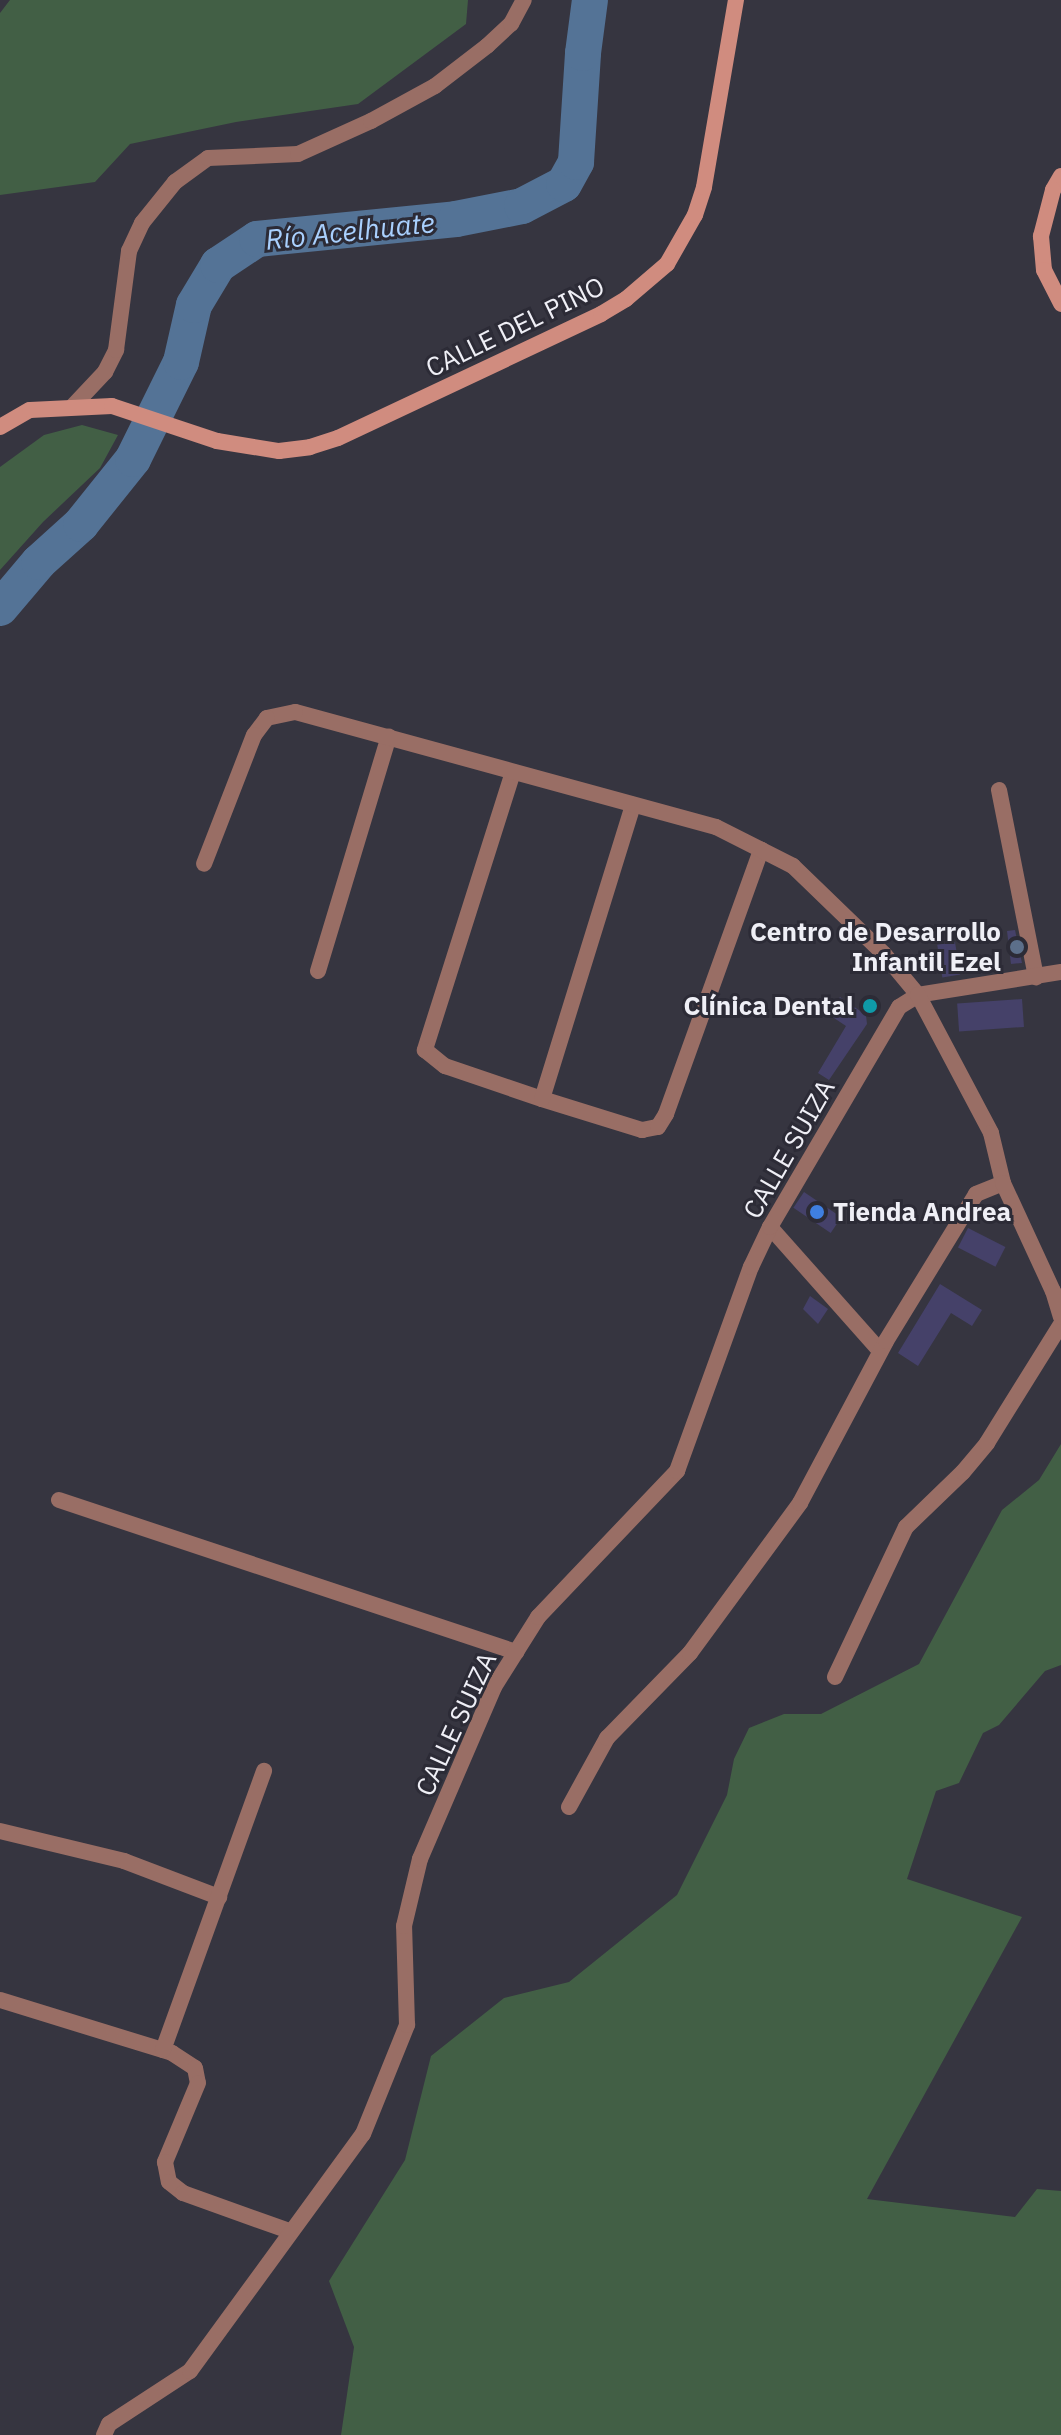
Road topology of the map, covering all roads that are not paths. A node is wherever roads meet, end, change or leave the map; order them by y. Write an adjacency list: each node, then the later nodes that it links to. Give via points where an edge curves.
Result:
1 (524, 0): 5 (street, via 511,24 487,46 435,86 371,121 298,154 208,158 175,182 142,223 129,251 116,350 105,372)
2 (736, 0): 5 (main road, CALLE DEL PINO, via 695,215 667,264 626,299 577,328 338,438 279,451 217,441 112,406)
3 (1061, 176): 4 (main road, via 1041,236 1044,270)
4 (1061, 304)
5 (73, 406): 6 (main road, CALLE DEL PINO, via 30,410)
6 (0, 427)
7 (389, 736): 8 (street); 12 (street, via 295,712 267,718 254,735); 13 (street)
8 (513, 772): 10 (street); 17 (street, via 425,1050 445,1066)
9 (999, 790): 15 (street)
10 (633, 805): 11 (street, via 716,827); 17 (street)
11 (761, 850): 16 (street, via 793,866 884,954); 17 (street, via 658,1127 642,1130)
12 (204, 864)
13 (318, 971)
14 (1061, 972): 15 (street)
15 (1036, 977): 16 (street)
16 (918, 995): 18 (street, via 991,1133); 19 (street, CALLE SUIZA, via 899,1007)
17 (542, 1099)
18 (1003, 1183): 20 (street); 22 (street, via 976,1194)
19 (770, 1227): 22 (street); 24 (street, CALLE SUIZA, via 677,1471 538,1617)
20 (1061, 1317)
21 (1061, 1324): 25 (street, via 987,1443 906,1527)
22 (880, 1351): 27 (street, via 800,1503 690,1653 607,1738)
23 (59, 1500): 24 (street)
24 (516, 1652): 32 (street, CALLE SUIZA, via 494,1687 420,1859 404,1926 407,2025 363,2134)
25 (835, 1677)
26 (264, 1771): 29 (street)
27 (569, 1807)
28 (0, 1831): 29 (street, via 124,1861)
29 (219, 1897): 31 (street)
30 (0, 2000): 31 (street)
31 (163, 2050): 32 (street, via 195,2068 198,2083 165,2162 169,2182 183,2193)
32 (289, 2231): 33 (street, CALLE SUIZA, via 190,2371 109,2424)
33 (104, 2435)

